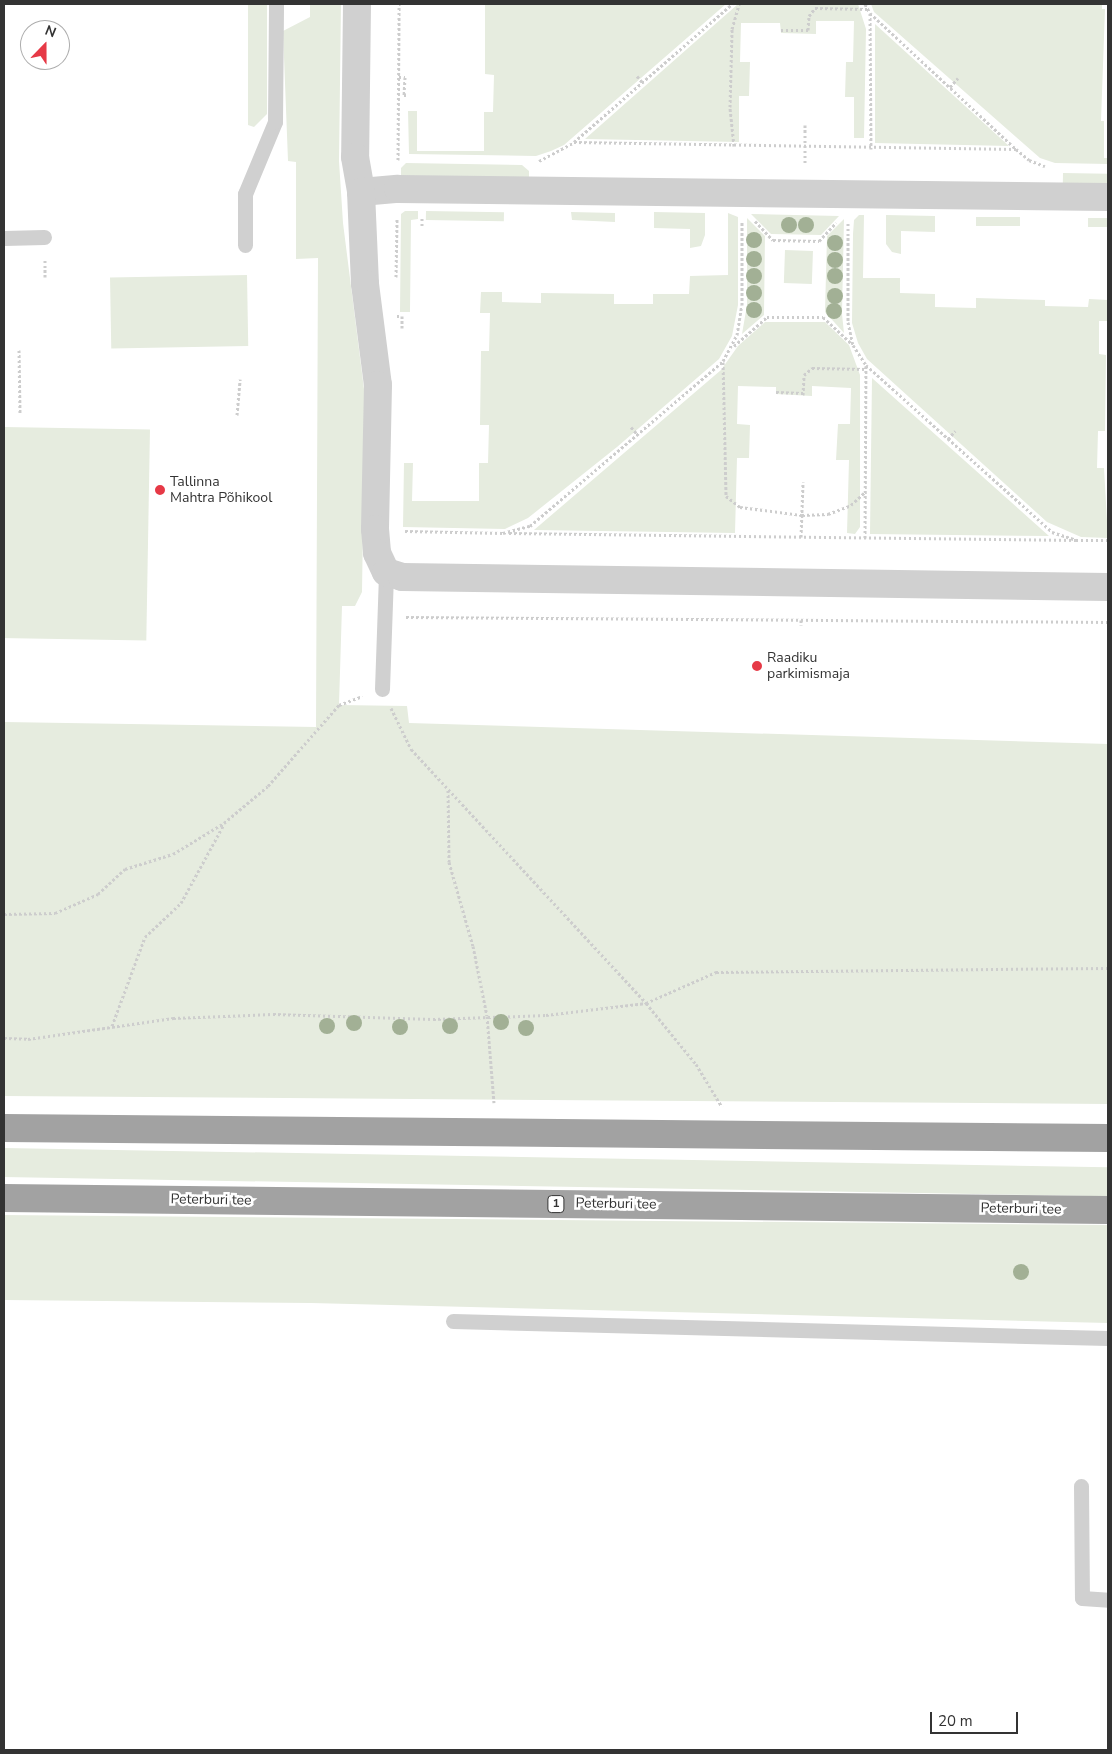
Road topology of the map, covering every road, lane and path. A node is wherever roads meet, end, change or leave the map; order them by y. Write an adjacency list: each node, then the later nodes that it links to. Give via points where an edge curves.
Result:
1 (276, 4): 35 (lane, via 275,122 245,194)
2 (357, 4): 27 (street, via 355,157)
3 (399, 4): 10 (path)
4 (732, 4): 12 (path)
5 (739, 4): 17 (path, via 732,29 730,107)
6 (864, 4): 7 (path)
7 (869, 11): 8 (path, via 815,8 809,16 808,30); 13 (path); 19 (path)
8 (781, 30)
9 (637, 76): 12 (path)
10 (399, 77): 14 (path, via 404,77 404,95); 21 (path)
11 (958, 78): 13 (path)
12 (642, 82): 16 (path)
13 (950, 87): 20 (path)
14 (408, 95)
15 (805, 125): 18 (path)
16 (574, 142): 17 (path); 26 (path, via 536,162)
17 (734, 146): 18 (path)
18 (805, 147): 19 (path); 24 (path)
19 (871, 149): 20 (path)
20 (1016, 149): 23 (path, via 1029,160)
21 (398, 160): 22 (path); 25 (path)
22 (408, 161)
23 (1053, 169)
24 (805, 173)
25 (398, 189): 26 (street); 27 (street); 36 (path)
26 (536, 191): 28 (street)
27 (361, 192): 64 (street, via 365,284 378,385 375,529 377,552)
28 (1108, 197)
29 (749, 215): 30 (path, via 773,240 819,241)
30 (842, 216)
31 (742, 218): 42 (path, via 742,305)
32 (848, 220): 41 (path, via 847,310)
33 (44, 237): 34 (lane)
34 (4, 238)
35 (245, 245)
36 (396, 279)
37 (395, 307): 39 (path)
38 (402, 319): 40 (path)
39 (395, 326)
40 (402, 329)
41 (853, 345): 42 (path, via 823,317 766,317); 45 (path)
42 (731, 348): 44 (path)
43 (19, 350): 48 (path)
44 (723, 362): 52 (path); 56 (path, via 726,496 740,507)
45 (866, 367): 47 (path, via 812,368 804,375 803,394); 53 (path); 55 (path)
46 (240, 379): 49 (path)
47 (776, 392)
48 (20, 413)
49 (237, 415)
50 (631, 427): 52 (path)
51 (955, 431): 53 (path)
52 (638, 435): 59 (path, via 530,526)
53 (948, 438): 62 (path, via 1052,532)
54 (803, 482): 56 (path)
55 (865, 492): 56 (path, via 851,505 828,514); 61 (path)
56 (802, 515): 60 (path)
57 (398, 531): 58 (path)
58 (403, 531): 59 (path); 64 (path)
59 (503, 533): 60 (path)
60 (801, 537): 61 (path)
61 (865, 538): 62 (path)
62 (1076, 540): 63 (path)
63 (1108, 540)
64 (394, 575): 65 (street); 66 (path, via 401,617); 71 (lane)
65 (1108, 587)
66 (801, 620): 67 (path); 69 (path)
67 (1087, 622): 68 (path); 70 (path)
68 (1108, 622)
69 (801, 625)
70 (1087, 627)
71 (382, 689): 72 (path, via 411,749); 73 (path, via 339,705 268,786)
72 (448, 789): 76 (path); 77 (path, via 449,862 473,946)
73 (224, 824): 74 (path, via 173,854 125,869 98,894 55,913); 78 (path, via 181,903 145,937)
74 (4, 914)
75 (1108, 968): 76 (path, via 716,972)
76 (646, 1003): 77 (path, via 546,1015); 82 (path, via 696,1064)
77 (487, 1016): 78 (path, via 432,1019 273,1014 173,1018); 81 (path)
78 (112, 1026): 79 (path, via 28,1039)
79 (4, 1038)
80 (4, 1128): 81 (highway)
81 (497, 1133): 82 (highway)
82 (740, 1135): 83 (highway)
83 (1108, 1138)
84 (4, 1198): 85 (highway, Peterburi tee / 1)
85 (1108, 1210)
86 (453, 1321): 87 (lane)
87 (1108, 1338)
88 (1081, 1486): 89 (lane, via 1082,1598)
89 (1108, 1600)

